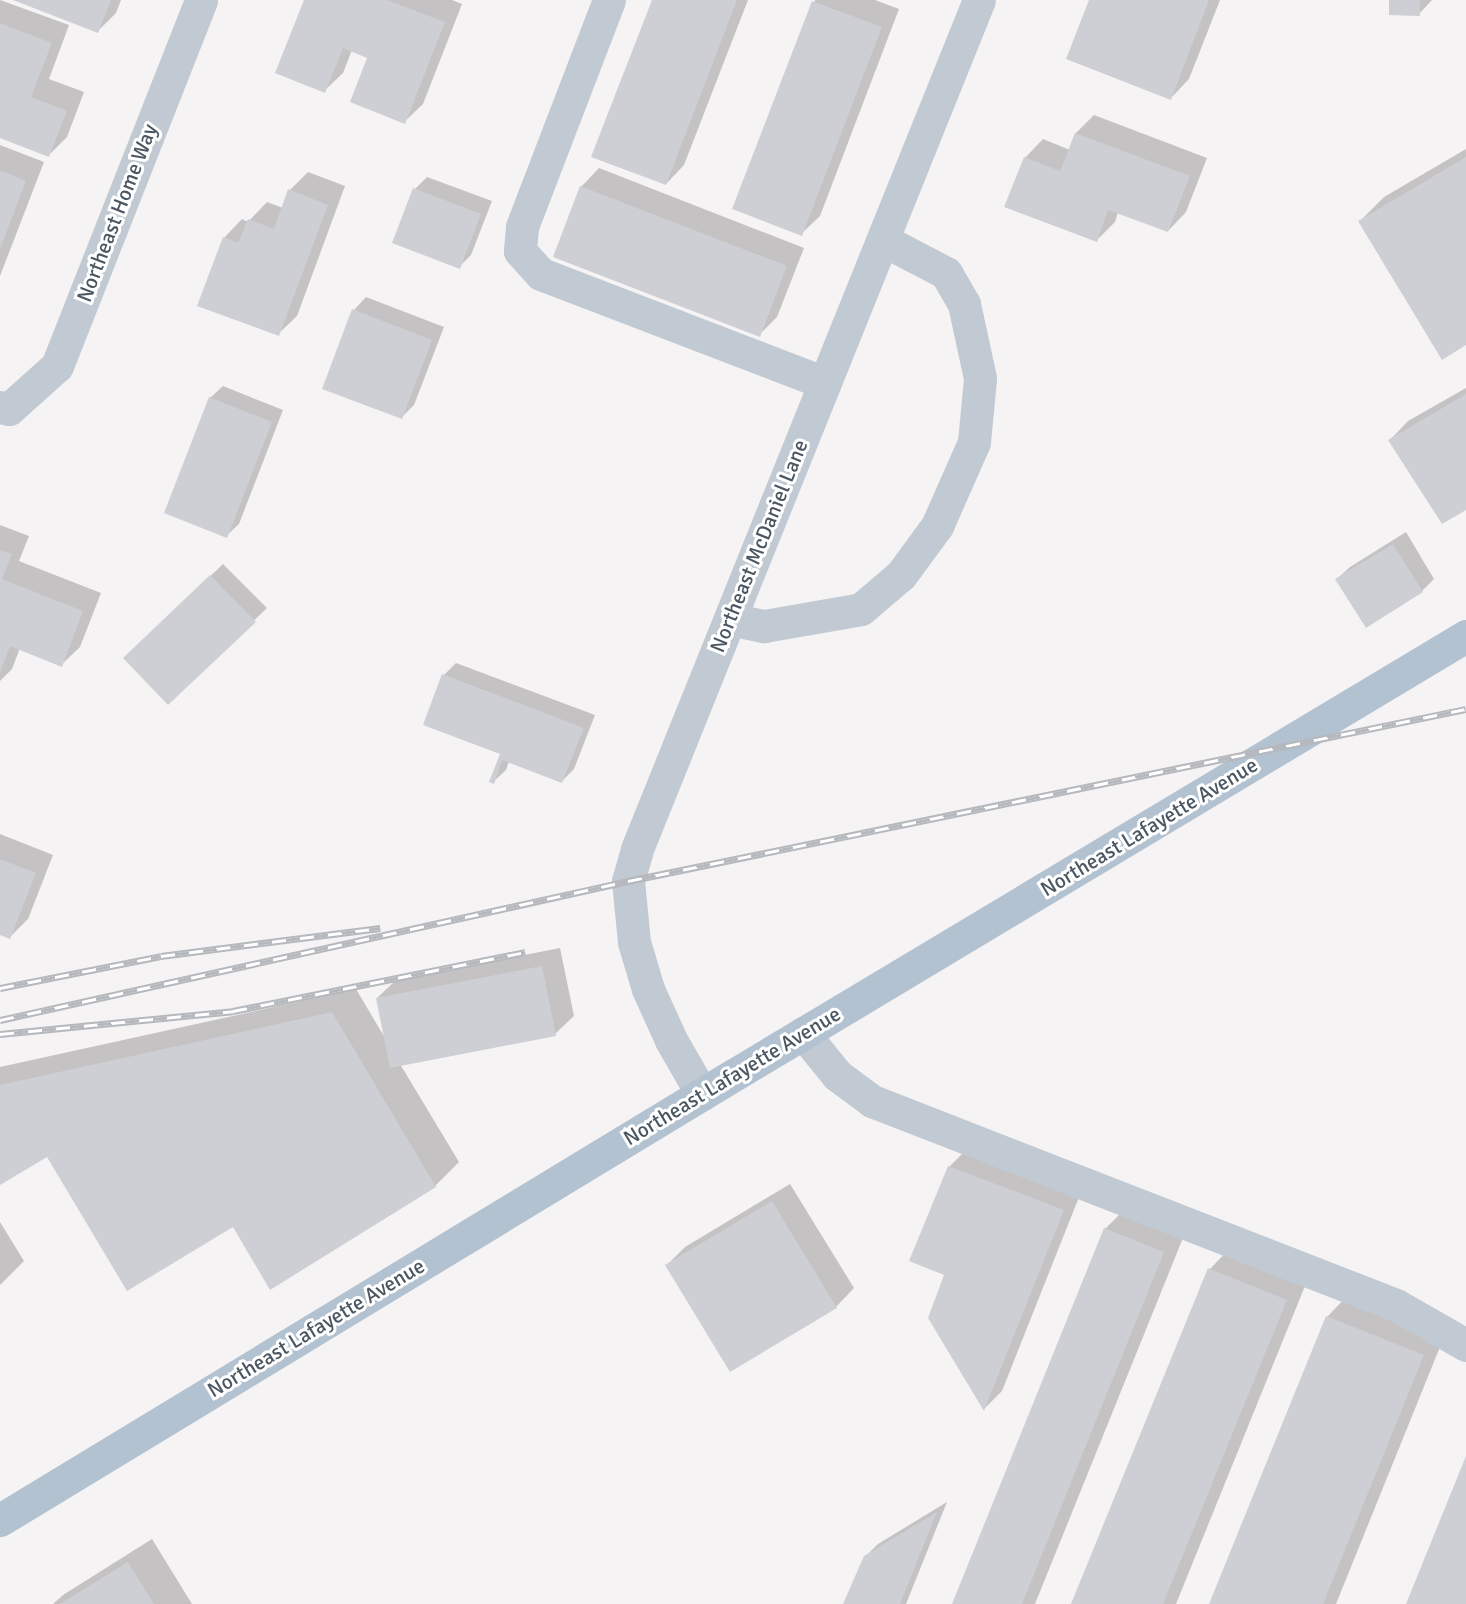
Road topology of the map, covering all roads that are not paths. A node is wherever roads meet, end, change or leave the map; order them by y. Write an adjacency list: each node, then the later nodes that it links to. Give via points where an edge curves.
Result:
1 (201, 0): 6 (street, Northeast Home Way, via 57,366)
2 (609, 0): 5 (street, via 522,227 520,251 542,274)
3 (979, 0): 4 (street, Northeast McDaniel Lane)
4 (883, 240): 5 (street, Northeast McDaniel Lane); 7 (street, via 946,273 964,304 980,378 975,442 937,526 901,575 861,609 764,626)
5 (825, 383): 7 (street, Northeast McDaniel Lane)
6 (4, 408)
7 (730, 619): 10 (street, Northeast McDaniel Lane, via 637,849 628,881 634,942 648,989)
8 (1466, 636): 9 (main road, Northeast Lafayette Avenue)
9 (803, 1034): 10 (main road, Northeast Lafayette Avenue); 11 (street, via 837,1075 872,1101 1396,1305)
10 (702, 1094): 12 (main road, Northeast Lafayette Avenue)
11 (1466, 1345)
12 (0, 1520)

